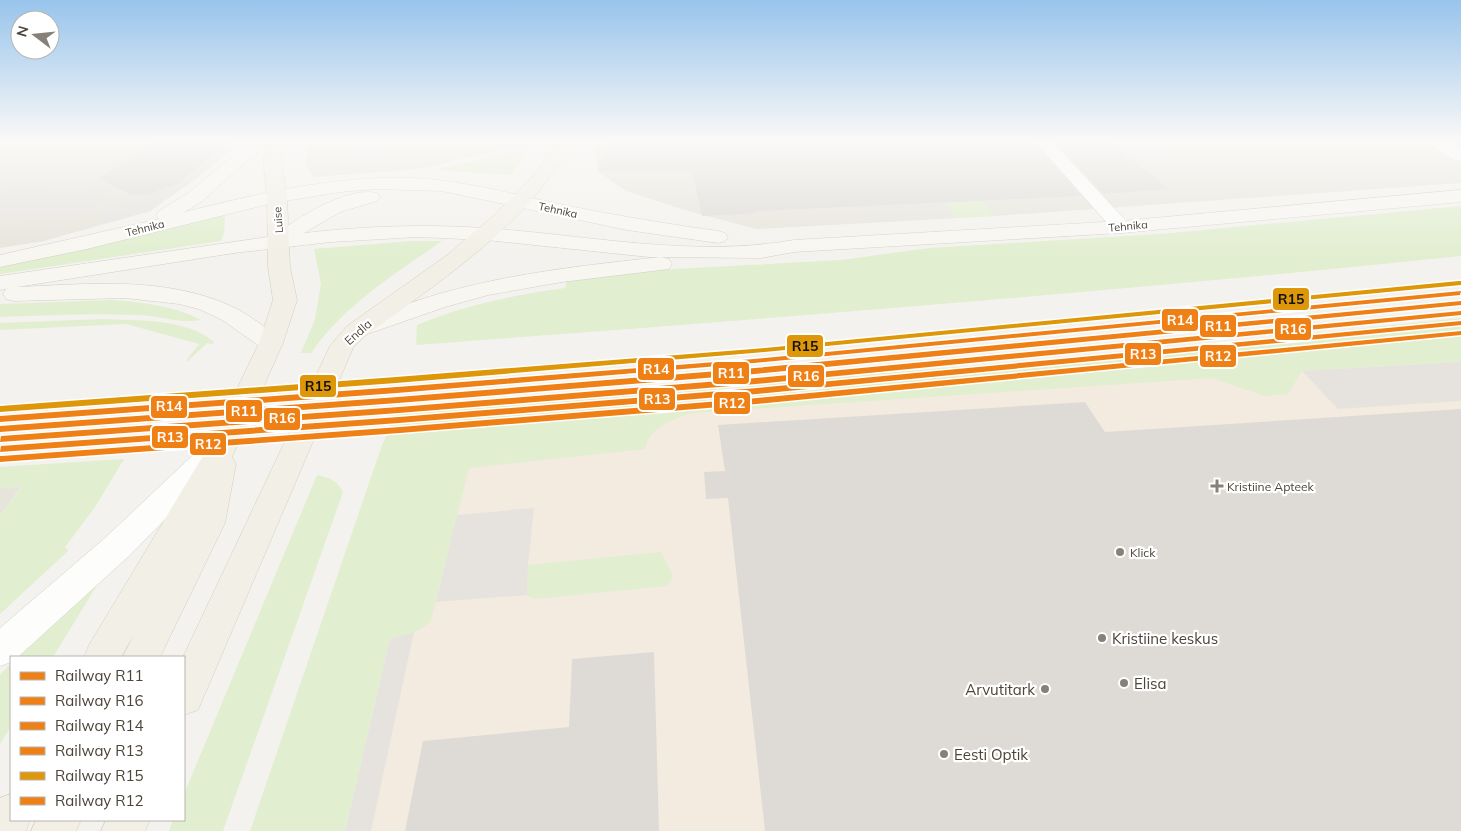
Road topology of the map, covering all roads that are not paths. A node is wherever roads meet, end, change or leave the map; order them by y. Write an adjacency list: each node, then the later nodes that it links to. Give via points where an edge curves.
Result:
1 (216, 179): 10 (main road, via 167,215)
2 (275, 179): 6 (main road, Luise)
3 (540, 179): 8 (main road, Endla)
4 (1077, 179): 9 (street)
5 (481, 193): 6 (main road, Tehnika, via 442,185 397,184 345,186); 8 (main road, Tehnika); 12 (main road, via 426,191 355,200 302,222)
6 (277, 196): 10 (main road, Tehnika); 12 (main road, Luise)
7 (1461, 196): 9 (main road, Tehnika)
8 (520, 202): 11 (main road, Endla); 13 (main road, Tehnika, via 627,224)
9 (1121, 227): 13 (main road, Tehnika)
10 (122, 234): 15 (main road, Tehnika)
11 (486, 234): 12 (main road, Tehnika, via 418,231); 14 (main road, Tehnika, via 649,251); 18 (main road, Endla)
12 (280, 242): 16 (main road, Tehnika); 19 (main road, via 279,266 285,300)
13 (794, 246): 14 (main road, Tehnika)
14 (762, 252): 18 (main road, via 507,284 429,305)
15 (0, 261)
16 (0, 283)
17 (0, 294): 19 (main road, via 159,294 202,303 230,314)
18 (356, 331): 24 (main road, Endla, via 342,346)
19 (271, 343): 20 (main road)
20 (226, 440): 21 (street, via 117,547); 22 (main road); 23 (main road, via 209,523)
21 (0, 650)
22 (103, 656)
23 (142, 656)
24 (185, 695)
25 (10, 817): 26 (main road)
26 (2, 831)

